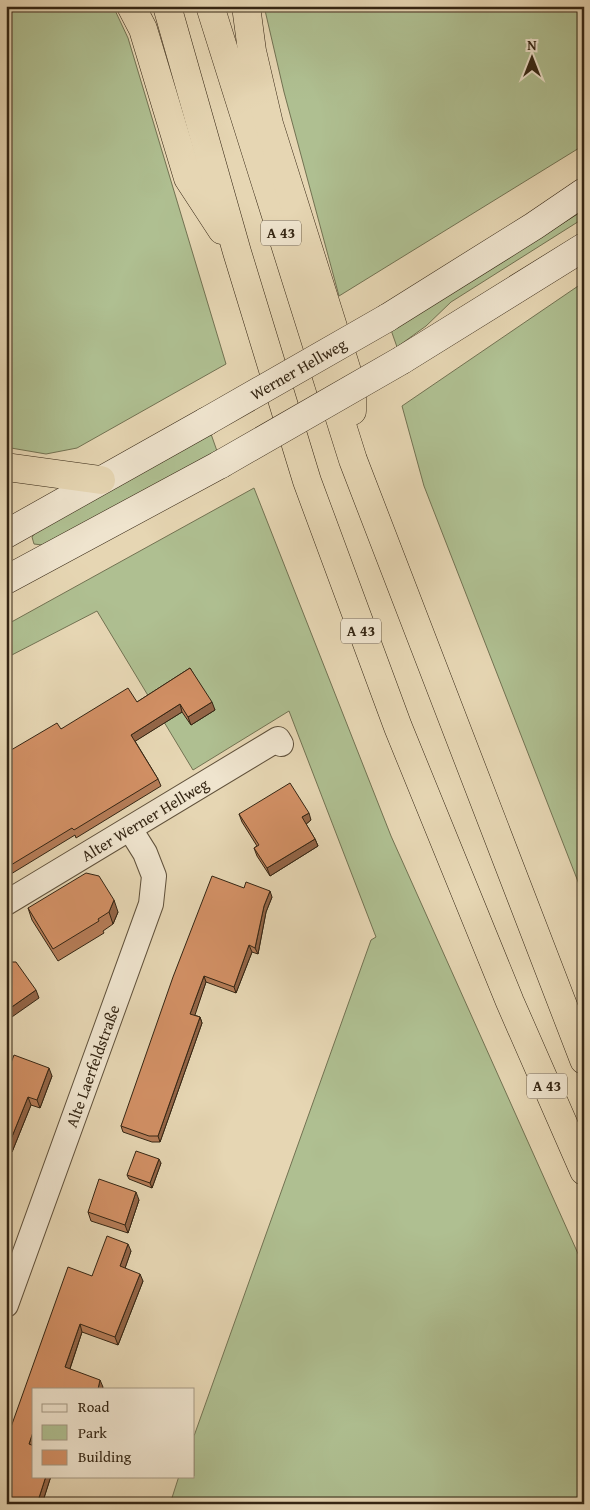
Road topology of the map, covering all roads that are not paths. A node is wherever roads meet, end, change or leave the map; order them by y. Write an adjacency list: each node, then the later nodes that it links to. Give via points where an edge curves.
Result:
1 (131, 6): 7 (highway, via 143,29 188,178)
2 (167, 6): 7 (highway, A 43)
3 (210, 6): 8 (highway, A 43)
4 (246, 6): 8 (highway, via 252,51 269,124 352,387)
5 (584, 192): 10 (main road, Werner Hellweg, bridge, via 387,318)
6 (584, 247): 12 (main road, bridge, via 402,360 221,464)
7 (237, 252): 17 (highway, A 43, via 307,481 375,670 510,1002)
8 (353, 460): 16 (highway, A 43)
9 (6, 467): 10 (highway)
10 (101, 480): 11 (main road, Werner Hellweg)
11 (6, 534)
12 (6, 580)
13 (281, 744): 14 (street, Alter Werner Hellweg, via 278,739)
14 (130, 829): 15 (street, Alter Werner Hellweg); 18 (street, Alte Laerfeldstraße, via 154,876 151,904)
15 (6, 903)
16 (584, 1060)
17 (584, 1171)
18 (6, 1305)

